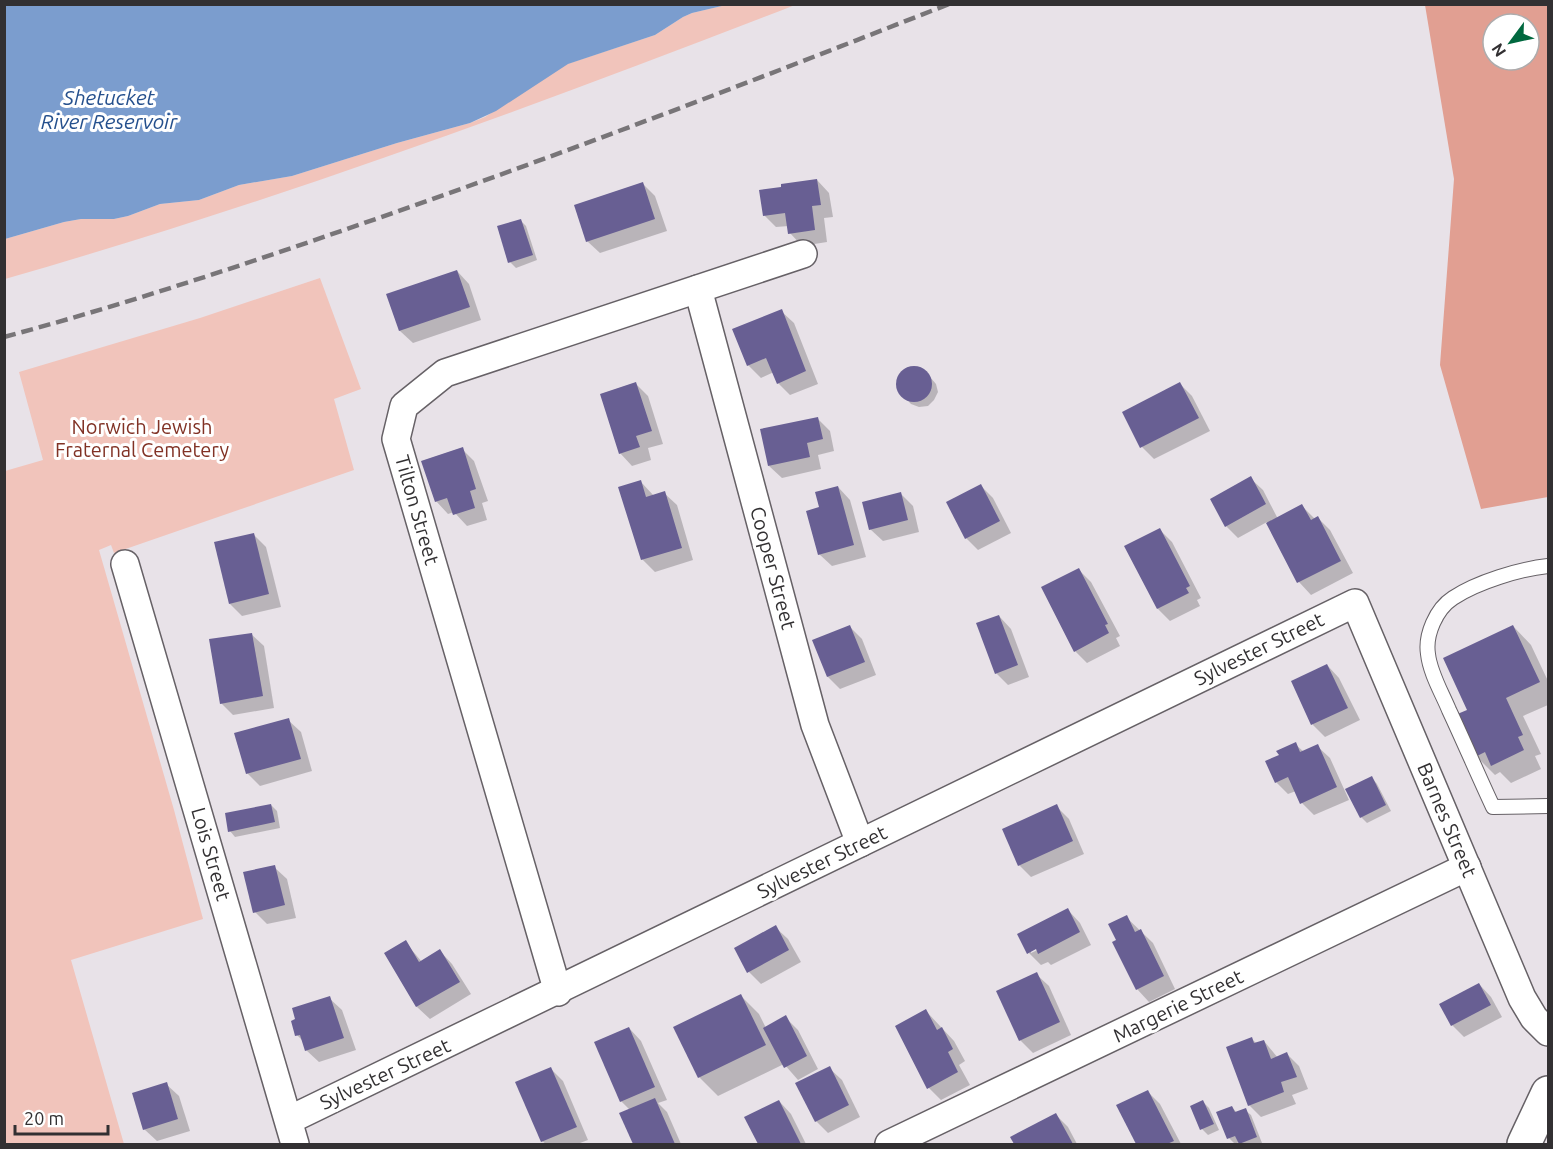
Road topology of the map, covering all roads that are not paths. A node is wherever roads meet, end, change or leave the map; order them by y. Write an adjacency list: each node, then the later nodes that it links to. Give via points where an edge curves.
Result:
1 (803, 254): 2 (street, Tilton Street)
2 (698, 290): 7 (street, Cooper Street, via 815,724); 9 (street, Tilton Street, via 445,373 404,406 396,439)
3 (125, 564): 13 (street, Lois Street)
4 (1548, 566): 6 (lane, via 1526,568 1452,598 1429,634 1428,654 1493,807)
5 (1355, 603): 7 (street, Sylvester Street); 8 (street, Barnes Street)
6 (1548, 806)
7 (860, 843): 9 (street, Sylvester Street)
8 (1467, 867): 10 (street, Barnes Street, via 1522,998); 14 (street, Margerie Street)
9 (558, 992): 13 (street, Sylvester Street)
10 (1548, 1032)
11 (1548, 1093): 12 (main road)
12 (1536, 1131)
13 (292, 1132)
14 (889, 1144)

